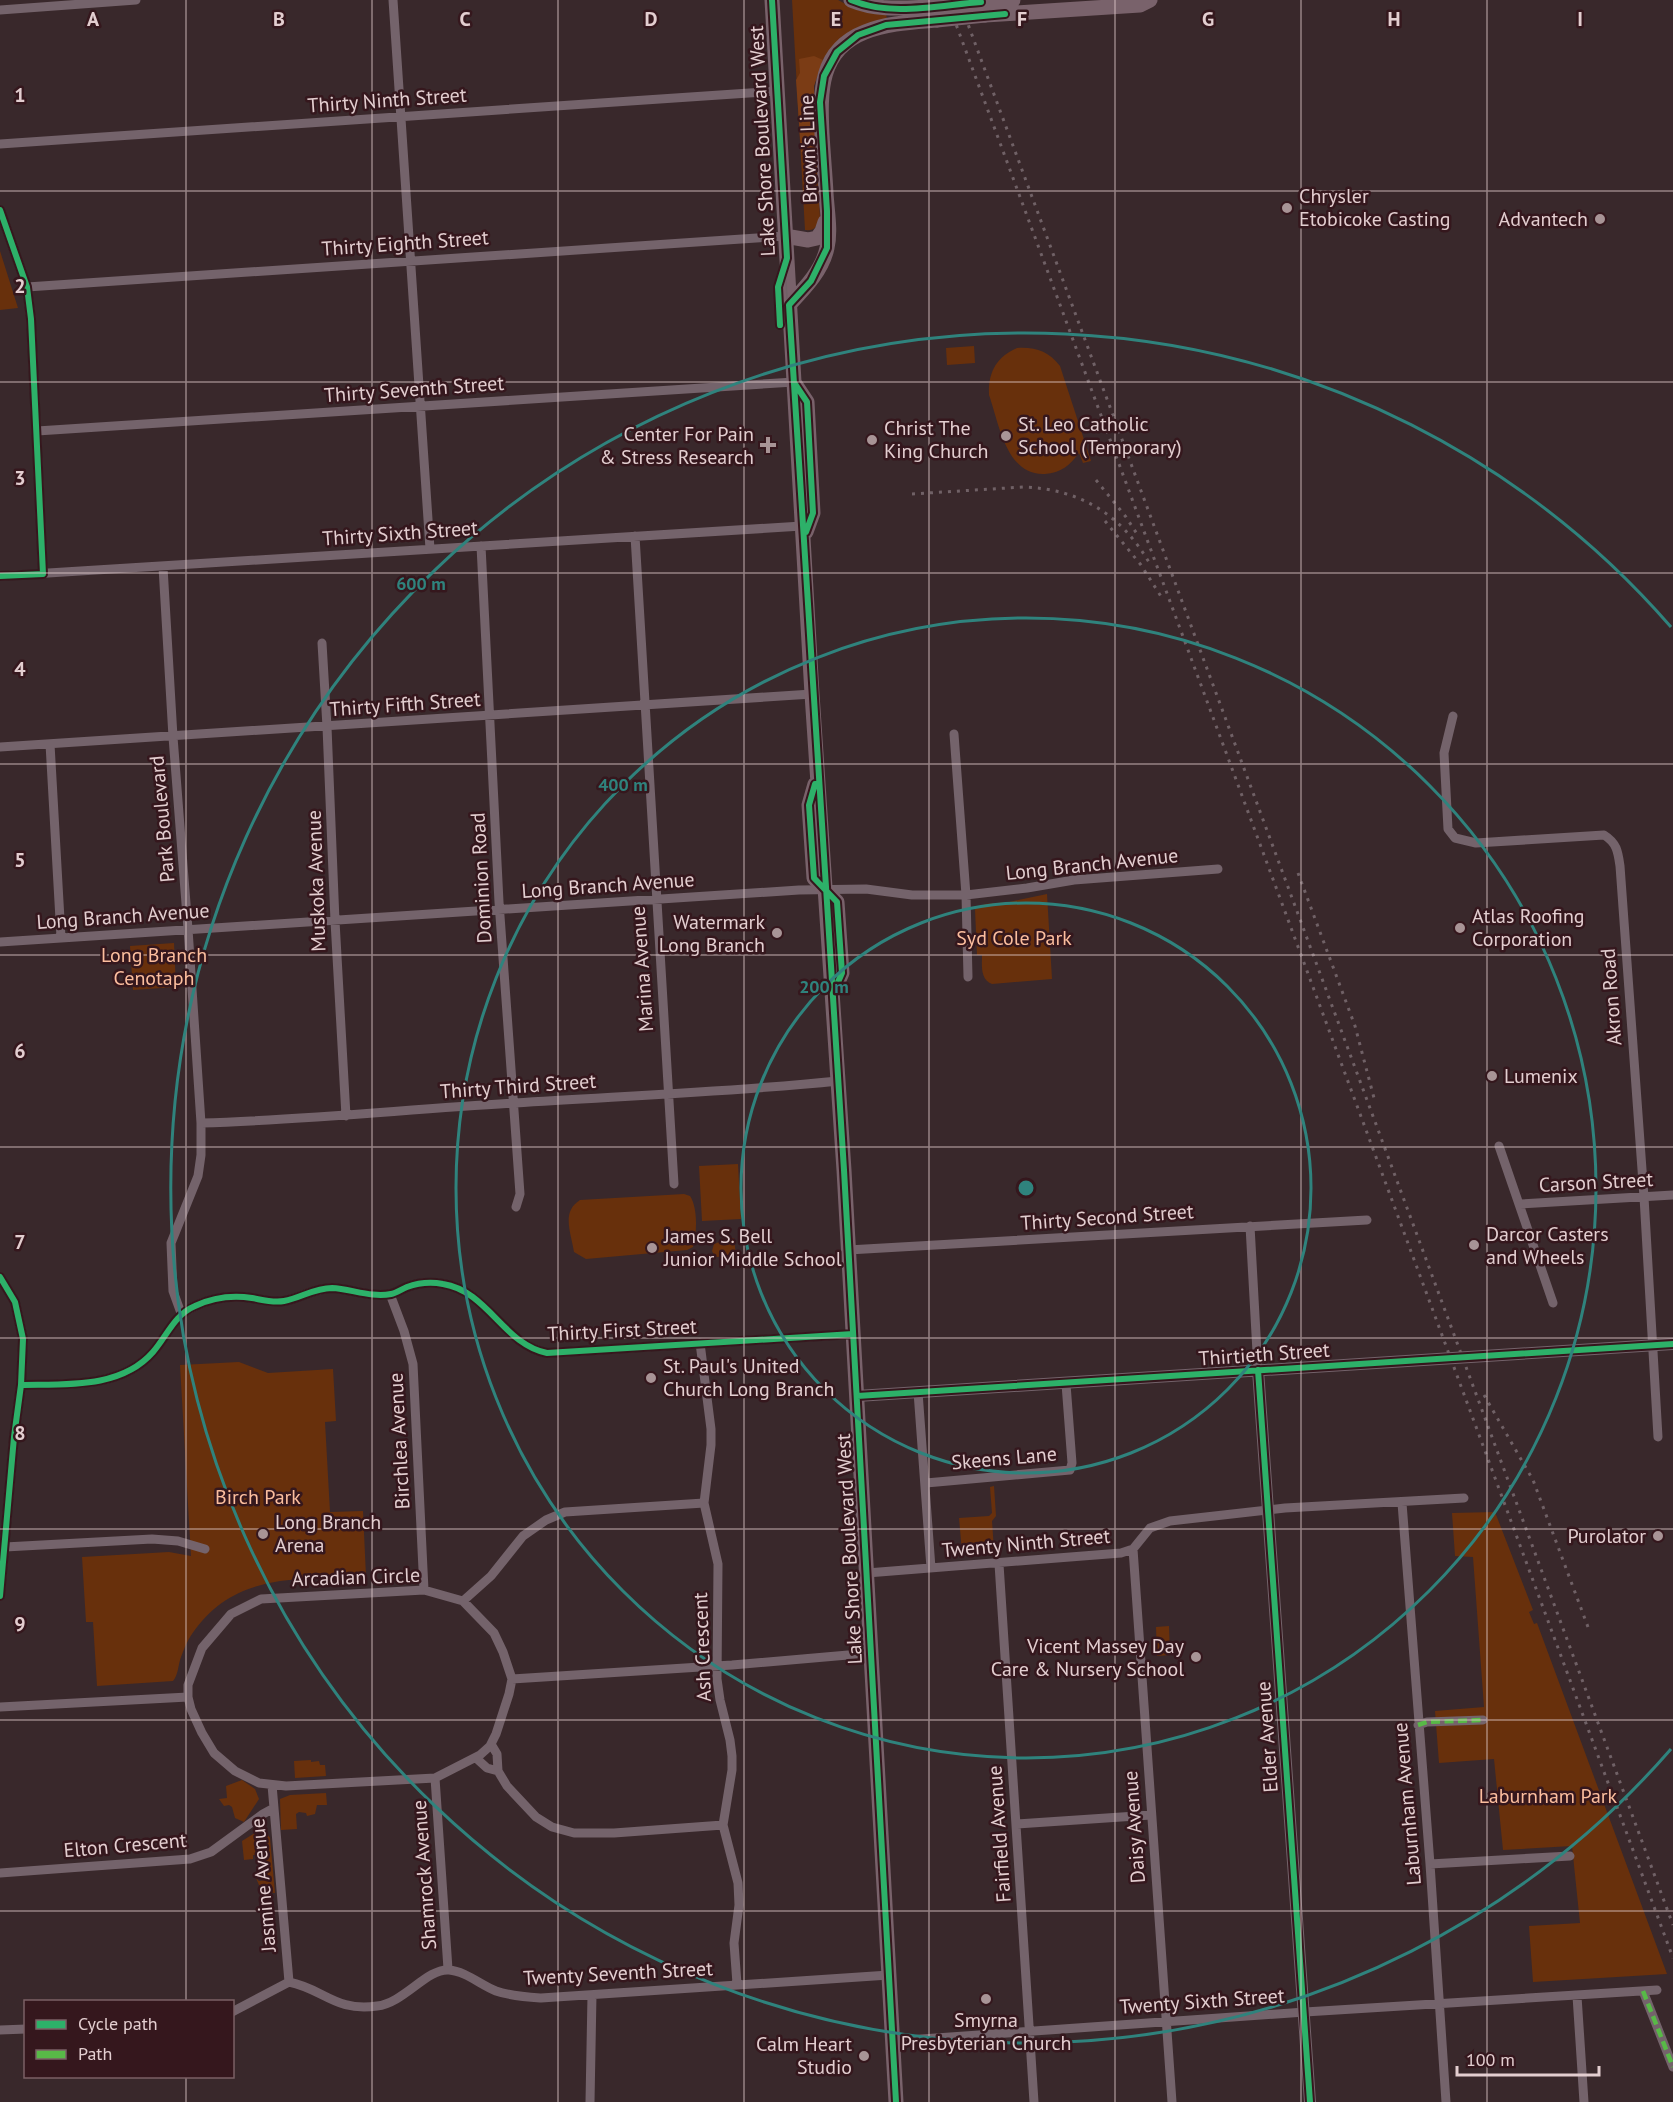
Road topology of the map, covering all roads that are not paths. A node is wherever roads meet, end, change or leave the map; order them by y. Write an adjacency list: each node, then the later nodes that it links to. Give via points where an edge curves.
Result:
1 (136, 0): 7 (street)
2 (393, 0): 12 (street)
3 (772, 0): 11 (main road, Lake Shore Boulevard West)
4 (851, 0): 10 (main road, Brown's Line)
5 (1012, 0): 8 (main road, Brown's Line)
6 (1150, 0): 8 (main road, Brown's Line, via 1140,5)
7 (93, 2): 9 (street)
8 (983, 9): 10 (main road, Brown's Line, bridge)
9 (0, 10)
10 (934, 13): 15 (main road, Brown's Line, via 863,32 832,59 824,76 820,102)
11 (777, 92): 12 (street, Thirty Ninth Street); 16 (main road, Lake Shore Boulevard West)
12 (401, 117): 13 (street, Thirty Ninth Street); 18 (street)
13 (0, 144)
14 (0, 210): 19 (street)
15 (827, 211): 16 (main road, Brown's Line, via 819,237 808,240); 20 (main road, Brown's Line, via 824,256 811,281)
16 (785, 236): 17 (main road, Lake Shore Boulevard West); 18 (street, Thirty Eighth Street)
17 (787, 258): 20 (main road, Lake Shore Boulevard West); 21 (main road, Lake Shore Boulevard West, via 778,287 782,369)
18 (411, 260): 19 (street, Thirty Eighth Street); 22 (street)
19 (27, 286): 23 (street)
20 (789, 305): 21 (main road, Lake Shore Boulevard West)
21 (794, 382): 22 (street, Thirty Seventh Street); 24 (main road, Lake Shore Boulevard West, via 807,402 813,513)
22 (421, 406): 23 (street, Thirty Seventh Street); 27 (street)
23 (38, 430): 29 (street)
24 (803, 533): 25 (street, Thirty Sixth Street); 32 (main road, Lake Shore Boulevard West)
25 (635, 536): 26 (street, Thirty Sixth Street); 33 (street, Marina Avenue)
26 (481, 546): 27 (street, Thirty Sixth Street); 34 (street, Dominion Road)
27 (430, 549): 28 (street, Thirty Sixth Street)
28 (163, 567): 29 (street, Thirty Sixth Street); 38 (street, Park Boulevard)
29 (43, 574): 30 (street, Thirty Sixth Street)
30 (0, 576)
31 (322, 643): 36 (street, Muskoka Avenue)
32 (812, 694): 33 (street, Thirty Fifth Street); 42 (main road, Lake Shore Boulevard West, via 818,773 809,805 813,867 814,878)
33 (646, 706): 34 (street, Thirty Fifth Street); 44 (street, Marina Avenue)
34 (490, 716): 36 (street, Thirty Fifth Street); 45 (street, Dominion Road)
35 (1453, 716): 59 (street, Akron Road, via 1444,753 1448,829 1455,838 1476,843 1604,835 1617,847)
36 (327, 727): 38 (street, Thirty Fifth Street); 46 (street, Muskoka Avenue)
37 (954, 734): 43 (street)
38 (173, 737): 39 (street, Thirty Fifth Street); 47 (street, Park Boulevard)
39 (50, 744): 40 (street, Thirty Fifth Street); 48 (street)
40 (0, 747)
41 (1218, 869): 43 (street, Long Branch Avenue, via 1074,880)
42 (825, 889): 43 (street, Long Branch Avenue); 44 (street, Long Branch Avenue); 51 (main road, Lake Shore Boulevard West, via 837,902 842,973 832,994)
43 (966, 895): 50 (street)
44 (656, 900): 45 (street, Long Branch Avenue); 52 (street, Marina Avenue)
45 (500, 909): 46 (street, Long Branch Avenue); 53 (street, Dominion Road)
46 (335, 921): 47 (street, Long Branch Avenue); 54 (street, Muskoka Avenue)
47 (188, 929): 48 (street, Long Branch Avenue); 55 (street, Park Boulevard)
48 (61, 937): 49 (street, Long Branch Avenue)
49 (0, 942)
50 (968, 977)
51 (838, 1082): 52 (street, Thirty Third Street); 64 (main road, Lake Shore Boulevard West)
52 (669, 1095): 53 (street, Thirty Third Street); 57 (street, Marina Avenue)
53 (514, 1103): 54 (street, Thirty Third Street); 61 (street, Dominion Road, via 520,1194)
54 (346, 1116): 55 (street, Thirty Third Street)
55 (201, 1123): 68 (street, Park Boulevard, via 198,1176 171,1243 173,1291)
56 (1499, 1146): 60 (street)
57 (674, 1184)
58 (1673, 1195): 59 (street, Carson Street)
59 (1644, 1197): 60 (street, Carson Street); 72 (street, Akron Road)
60 (1520, 1204): 67 (street)
61 (516, 1207)
62 (1367, 1220): 63 (street, Thirty Second Street)
63 (1250, 1226): 64 (street, Thirty Second Street); 73 (street, Elder Avenue)
64 (848, 1250): 69 (main road, Lake Shore Boulevard West)
65 (0, 1277): 75 (street, via 12,1294 22,1326)
66 (390, 1294): 68 (street, Thirty First Street, via 329,1288 276,1302 227,1296); 70 (street, Thirty First Street, via 419,1284 452,1286 472,1296 529,1348 547,1353); 90 (street, Birchlea Avenue, via 413,1364)
67 (1553, 1303)
68 (181, 1313): 75 (street, via 153,1353 124,1374 97,1381)
69 (853, 1334): 70 (street, Thirty First Street); 77 (main road, Lake Shore Boulevard West)
70 (700, 1343): 81 (street, Ash Crescent, via 711,1437)
71 (1673, 1344): 72 (street, Thirtieth Street)
72 (1652, 1346): 73 (street, Thirtieth Street); 78 (street, Akron Road)
73 (1258, 1370): 74 (street, Thirtieth Street); 83 (street, Elder Avenue)
74 (1066, 1384): 76 (street, Thirtieth Street); 79 (street, Skeens Lane, via 1070,1470)
75 (21, 1385): 84 (street)
76 (918, 1392): 77 (street, Thirtieth Street); 79 (street, Skeens Lane)
77 (857, 1396): 89 (main road, Lake Shore Boulevard West)
78 (1658, 1437)
79 (926, 1483): 88 (street, Skeens Lane)
80 (1464, 1498): 82 (street, Twenty Ninth Street)
81 (704, 1503): 92 (street, via 565,1512 523,1536 491,1576); 94 (street, Ash Crescent, via 718,1564)
82 (1402, 1503): 83 (street, Twenty Ninth Street); 99 (street, Laburnham Avenue)
83 (1269, 1510): 86 (street, Twenty Ninth Street, via 1170,1521 1150,1528); 122 (street, Elder Avenue)
84 (5, 1546): 85 (street, via 152,1539); 91 (street)
85 (205, 1549)
86 (1133, 1549): 87 (street, Twenty Ninth Street); 106 (street, Daisy Avenue)
87 (999, 1564): 88 (street, Twenty Ninth Street); 107 (street, Fairfield Avenue)
88 (931, 1568): 89 (street, Twenty Ninth Street)
89 (867, 1573): 93 (main road, Lake Shore Boulevard West)
90 (424, 1590): 92 (street, Arcadian Circle); 96 (street, Arcadian Circle, via 261,1599 247,1605 226,1617 201,1648 188,1685)
91 (0, 1596)
92 (463, 1601): 95 (street, via 494,1633)
93 (871, 1653): 94 (street); 113 (main road, Lake Shore Boulevard West)
94 (717, 1666): 95 (street); 108 (street, Ash Crescent, via 732,1756)
95 (512, 1678): 100 (street)
96 (188, 1697): 97 (street); 104 (street, via 214,1753 242,1774)
97 (0, 1707)
98 (1483, 1720): 99 (street)
99 (1419, 1725): 110 (street, Laburnham Avenue)
100 (491, 1744): 101 (street); 102 (street, via 497,1754)
101 (476, 1758): 102 (street, via 487,1768); 103 (street)
102 (498, 1771): 108 (street, via 518,1800 536,1817 552,1827 574,1833)
103 (435, 1778): 104 (street); 112 (street, Shamrock Avenue)
104 (272, 1785): 105 (street, Jasmine Avenue)
105 (274, 1808): 111 (street, Elton Crescent, via 211,1852 190,1859); 114 (street, Jasmine Avenue)
106 (1151, 1815): 107 (street); 123 (street, Daisy Avenue)
107 (1017, 1824): 126 (street, Fairfield Avenue)
108 (723, 1825): 115 (street, Ash Crescent, via 738,1883 734,1943)
109 (1570, 1856): 110 (street)
110 (1430, 1864): 120 (street, Laburnham Avenue)
111 (0, 1873)
112 (448, 1969): 114 (street, via 436,1972 400,1999 376,2007 337,2003); 118 (street, Twenty Seventh Street, via 514,1996)
113 (889, 1975): 115 (street, Twenty Seventh Street); 127 (main road, Lake Shore Boulevard West)
114 (289, 1982): 121 (street)
115 (737, 1984): 118 (street, Twenty Seventh Street)
116 (1657, 1990): 117 (street, Twenty Sixth Street)
117 (1643, 1991): 119 (street, Twenty Sixth Street); 128 (street)
118 (592, 1995): 129 (street)
119 (1577, 1996): 120 (street, Twenty Sixth Street); 135 (street)
120 (1439, 2004): 122 (street, Twenty Sixth Street); 134 (street, Laburnham Avenue)
121 (234, 2011)
122 (1305, 2012): 123 (street, Twenty Sixth Street); 133 (street, Elder Avenue)
123 (1167, 2022): 126 (street, Twenty Sixth Street); 132 (street, Daisy Avenue)
124 (24, 2029): 125 (street)
125 (0, 2030)
126 (1030, 2032): 127 (street, Twenty Sixth Street); 131 (street, Fairfield Avenue)
127 (893, 2041): 130 (main road, Lake Shore Boulevard West)
128 (1673, 2067)
129 (590, 2102)
130 (896, 2102)
131 (1034, 2102)
132 (1172, 2102)
133 (1310, 2102)
134 (1446, 2102)
135 (1584, 2102)

